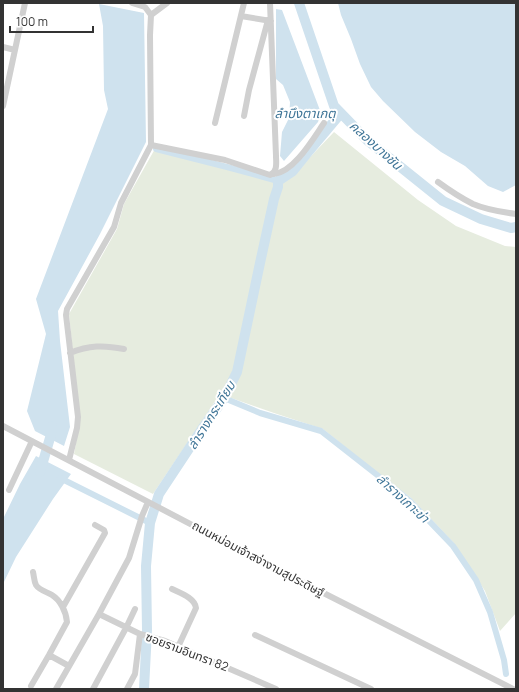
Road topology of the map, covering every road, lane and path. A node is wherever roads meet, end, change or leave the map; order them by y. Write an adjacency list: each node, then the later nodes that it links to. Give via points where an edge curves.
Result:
1 (26, 3): 10 (street)
2 (132, 3): 6 (street, via 146,7)
3 (166, 3): 6 (street)
4 (244, 3): 7 (street)
5 (270, 3): 8 (street)
6 (151, 15): 15 (street)
7 (241, 16): 8 (street); 13 (street)
8 (269, 21): 12 (street); 16 (street, via 276,156)
9 (3, 47): 10 (street)
10 (15, 50): 11 (street)
11 (3, 106)
12 (244, 116)
13 (215, 123)
14 (324, 123): 16 (street, via 292,165 283,172)
15 (151, 145): 16 (street, via 225,160); 20 (street, via 121,203 114,227 67,309)
16 (274, 174)
17 (438, 182): 18 (street, via 473,204)
18 (516, 214)
19 (124, 349): 20 (street, via 96,346)
20 (70, 353): 23 (street, via 78,417)
21 (3, 426): 22 (street, ถนนหม่อมเจ้าสง่างามสุประดิษฐ์)
22 (34, 442): 23 (street, ถนนหม่อมเจ้าสง่างามสุประดิษฐ์); 24 (street)
23 (69, 460): 25 (street, ถนนหม่อมเจ้าสง่างามสุประดิษฐ์)
24 (9, 490)
25 (150, 502): 31 (street, via 129,558); 44 (street, ถนนหม่อมเจ้าสง่างามสุประดิษฐ์)
26 (95, 525): 29 (street, via 105,533)
27 (33, 572): 29 (street, via 35,584 57,599)
28 (172, 589): 35 (street, via 193,600 196,608)
29 (63, 607): 36 (street, via 66,622)
30 (135, 609): 32 (street)
31 (98, 614): 32 (street, ซอยรามอินทรา 82); 37 (street)
32 (126, 628): 33 (street, ซอยรามอินทรา 82); 40 (street)
33 (140, 634): 35 (street, ซอยรามอินทรา 82); 41 (street, via 135,674)
34 (255, 635): 43 (street)
35 (178, 647): 42 (street, ซอยรามอินทรา 82)
36 (49, 655): 37 (street); 38 (street)
37 (69, 666): 39 (street)
38 (31, 686)
39 (56, 689)
40 (93, 689)
41 (127, 689)
42 (276, 689)
43 (371, 689)
44 (513, 689)

